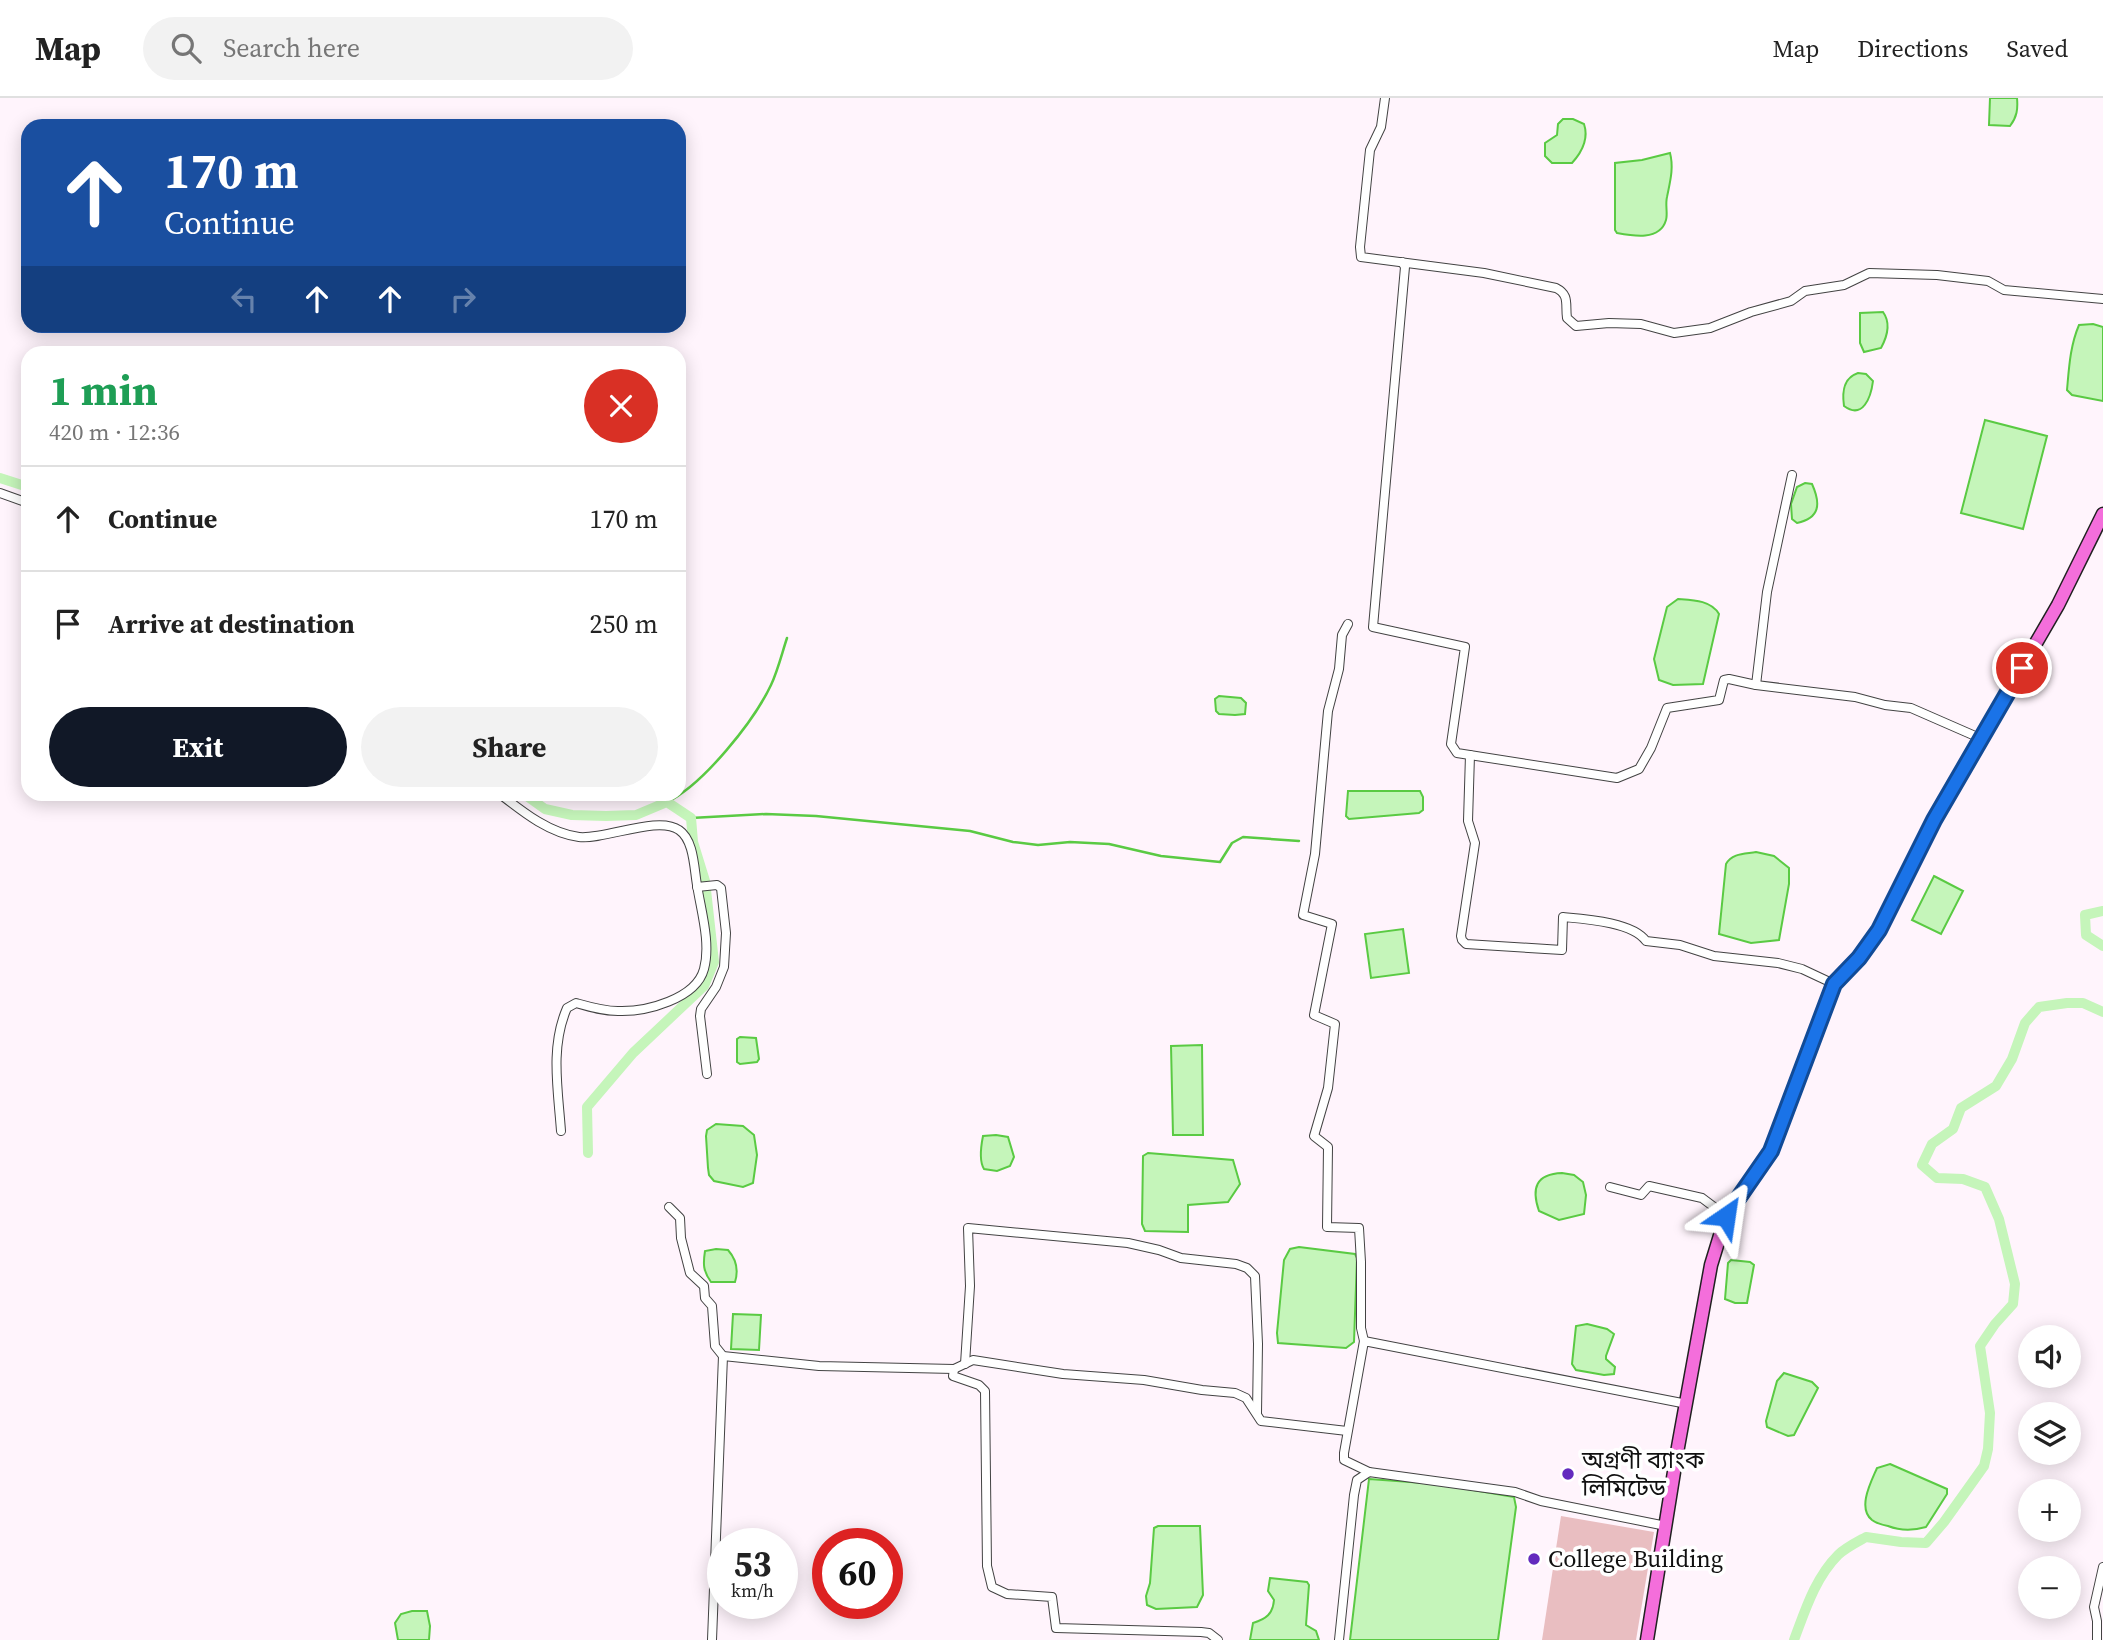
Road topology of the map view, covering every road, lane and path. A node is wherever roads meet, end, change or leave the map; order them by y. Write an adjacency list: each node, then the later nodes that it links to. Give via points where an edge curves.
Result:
1 (1385, 98): 2 (street, via 1381,127 1370,150 1360,254)
2 (1402, 262): 3 (street, via 1556,288 1567,297 1567,318 1576,326 1641,324 1674,333 1710,328 1791,301 1805,291 1844,285 1869,273 1937,275 1988,281 2004,290); 11 (street, via 1373,627 1465,647 1451,744 1457,753)
3 (2103, 299)
4 (1793, 475): 9 (street, via 1767,592)
5 (0, 493): 6 (street)
6 (21, 500)
7 (2103, 514): 10 (main road)
8 (1349, 624): 20 (street, via 1342,635 1328,710 1315,854 1303,915 1332,924 1314,1015 1335,1024 1328,1088 1314,1136 1328,1147 1327,1227 1359,1228)
9 (1756, 685): 10 (street, via 1911,708); 11 (street, via 1724,680 1719,700 1667,708 1639,769 1617,778)
10 (1982, 739): 14 (main road, via 1934,820 1879,930)
11 (1470, 755): 14 (street, via 1468,821 1475,843 1461,936 1466,944 1562,950 1563,917 1606,922 1642,934 1646,941 1714,956 1778,963)
12 (510, 801): 13 (street, via 545,826 581,837 650,826 678,829 686,838)
13 (697, 887): 15 (street, via 721,888 726,933 724,967 701,1009); 16 (street, via 706,950 704,971 687,994 620,1012 576,1003 567,1008 555,1057)
14 (1834, 984): 19 (main road, via 1771,1151)
15 (707, 1074)
16 (561, 1130)
17 (1609, 1187): 19 (street, via 1641,1195 1649,1186 1702,1198)
18 (668, 1207): 21 (street, via 680,1217 690,1273 704,1286 705,1298 712,1306 715,1346)
19 (1726, 1216): 24 (main road, via 1711,1265)
20 (1364, 1341): 24 (street); 26 (street)
21 (723, 1356): 23 (street, via 818,1366); 30 (street)
22 (965, 1364): 23 (street); 25 (street, via 973,1360 1236,1393 1246,1398); 25 (street, via 968,1228 1128,1243 1181,1258 1236,1264 1255,1276)
23 (954, 1369): 31 (street, via 953,1376 985,1391 987,1566 992,1587 1007,1594 1052,1597 1055,1628 1201,1632)
24 (1686, 1404): 28 (main road)
25 (1256, 1415): 26 (street, via 1261,1421)
26 (1347, 1431): 27 (street, via 1344,1460)
27 (1369, 1472): 28 (street, via 1515,1492); 32 (street, via 1357,1480 1354,1495)
28 (1666, 1526): 33 (main road)
29 (2103, 1567): 34 (street, via 2094,1607)
30 (712, 1640)
31 (1218, 1640)
32 (1339, 1640)
33 (1647, 1640)
34 (2097, 1640)

